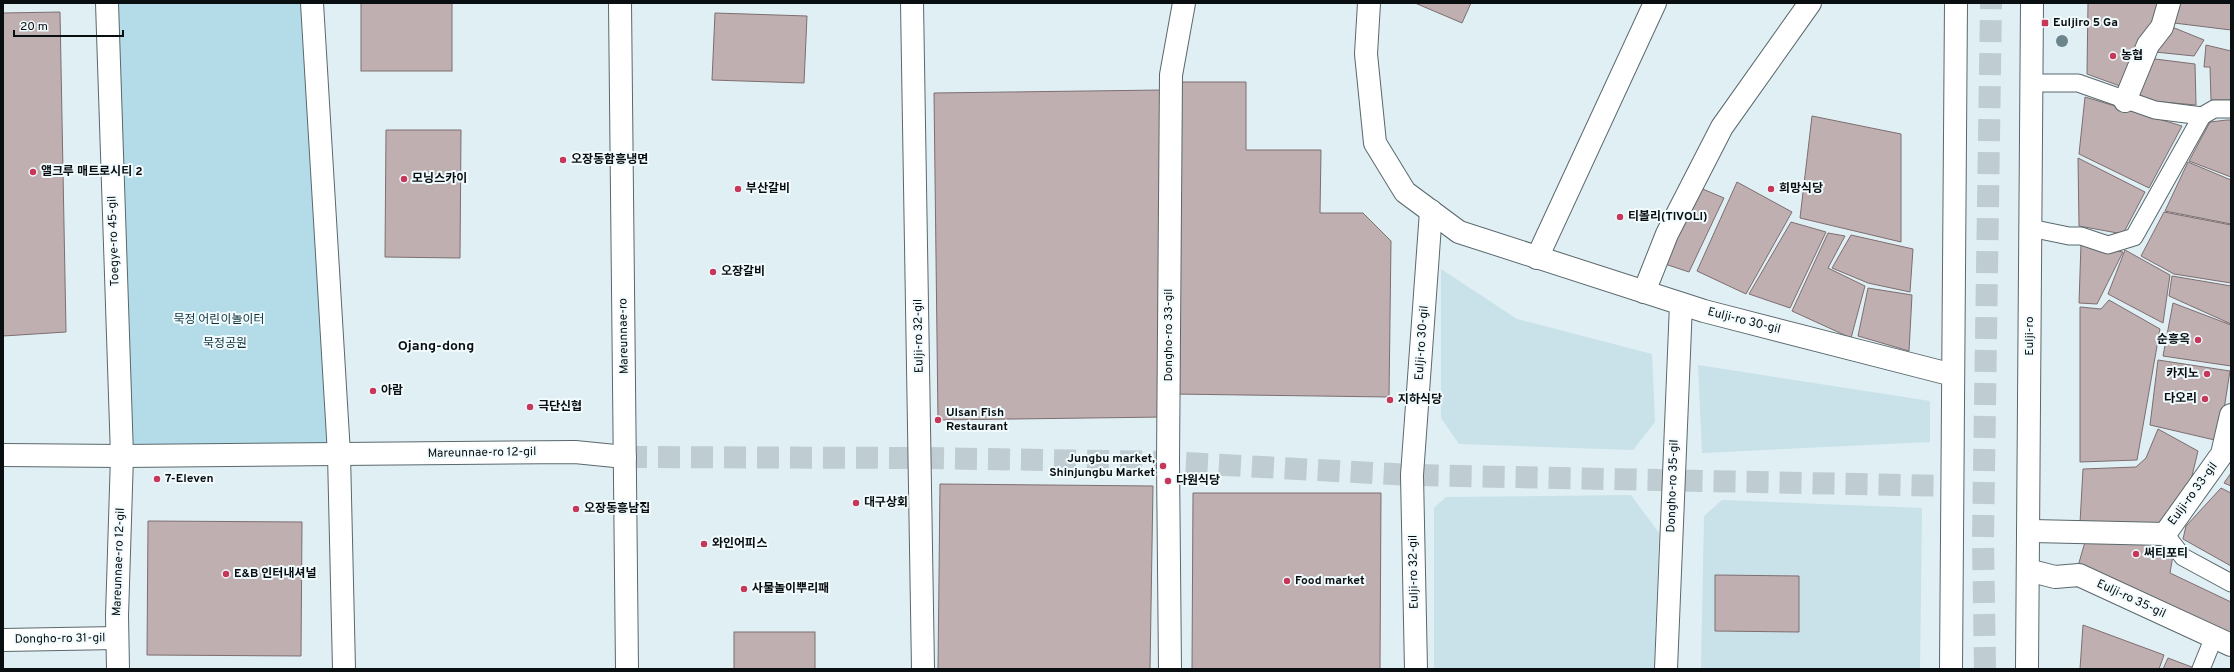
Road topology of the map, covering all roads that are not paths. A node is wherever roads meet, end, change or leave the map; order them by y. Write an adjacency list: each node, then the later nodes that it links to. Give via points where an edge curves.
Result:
1 (107, 3): 25 (street, Toegye-ro 45-gil)
2 (312, 3): 23 (street)
3 (620, 3): 26 (street, Mareunnae-ro)
4 (912, 3): 38 (street, Eulji-ro 32-gil)
5 (1184, 3): 39 (street, Dongho-ro 33-gil, via 1171,75 1168,462)
6 (1369, 3): 16 (street, Eulji-ro 30-gil, via 1366,54 1375,143 1405,192)
7 (1655, 3): 18 (street)
8 (1810, 3): 19 (street, via 1722,127 1667,234)
9 (1956, 3): 21 (street)
10 (2032, 3): 12 (street, Eulji-ro)
11 (2169, 3): 13 (street, via 2162,27 2148,45)
12 (2031, 83): 13 (lane, via 2078,83); 17 (street, Eulji-ro)
13 (2126, 101): 15 (lane, via 2155,110)
14 (2231, 109): 15 (lane, via 2214,109)
15 (2202, 116): 17 (lane, via 2134,237 2108,245 2081,236)
16 (1431, 211): 18 (street, Eulji-ro 30-gil, via 1459,232); 27 (street, Eulji-ro 30-gil)
17 (2030, 228): 28 (street, Eulji-ro)
18 (1537, 258): 19 (street, Eulji-ro 30-gil)
19 (1644, 292): 20 (street, Eulji-ro 30-gil)
20 (1681, 304): 21 (street, Eulji-ro 30-gil); 41 (street, Dongho-ro 35-gil)
21 (1953, 375): 42 (street)
22 (2231, 415): 29 (street, Eulji-ro 33-gil, via 2222,454)
23 (339, 454): 25 (street, Mareunnae-ro 12-gil); 26 (street, Mareunnae-ro 12-gil, via 574,452); 36 (street)
24 (3, 455): 25 (street, Mareunnae-ro 12-gil)
25 (122, 456): 32 (street, Mareunnae-ro 12-gil)
26 (625, 457): 37 (street, Mareunnae-ro)
27 (1412, 475): 40 (street, Eulji-ro 32-gil)
28 (2028, 531): 29 (street, Eulji-ro 33-gil); 30 (street, Eulji-ro)
29 (2165, 534): 31 (lane, via 2184,557)
30 (2028, 570): 34 (street, Eulji-ro 35-gil, via 2054,577 2079,575); 43 (street, Eulji-ro)
31 (2231, 583)
32 (117, 638): 33 (street, Dongho-ro 31-gil); 35 (street, Mareunnae-ro 12-gil)
33 (3, 640)
34 (2223, 641): 44 (lane)
35 (118, 669)
36 (344, 669)
37 (627, 669)
38 (923, 669)
39 (1170, 669)
40 (1416, 669)
41 (1666, 669)
42 (1951, 669)
43 (2027, 669)
44 (2201, 669)

